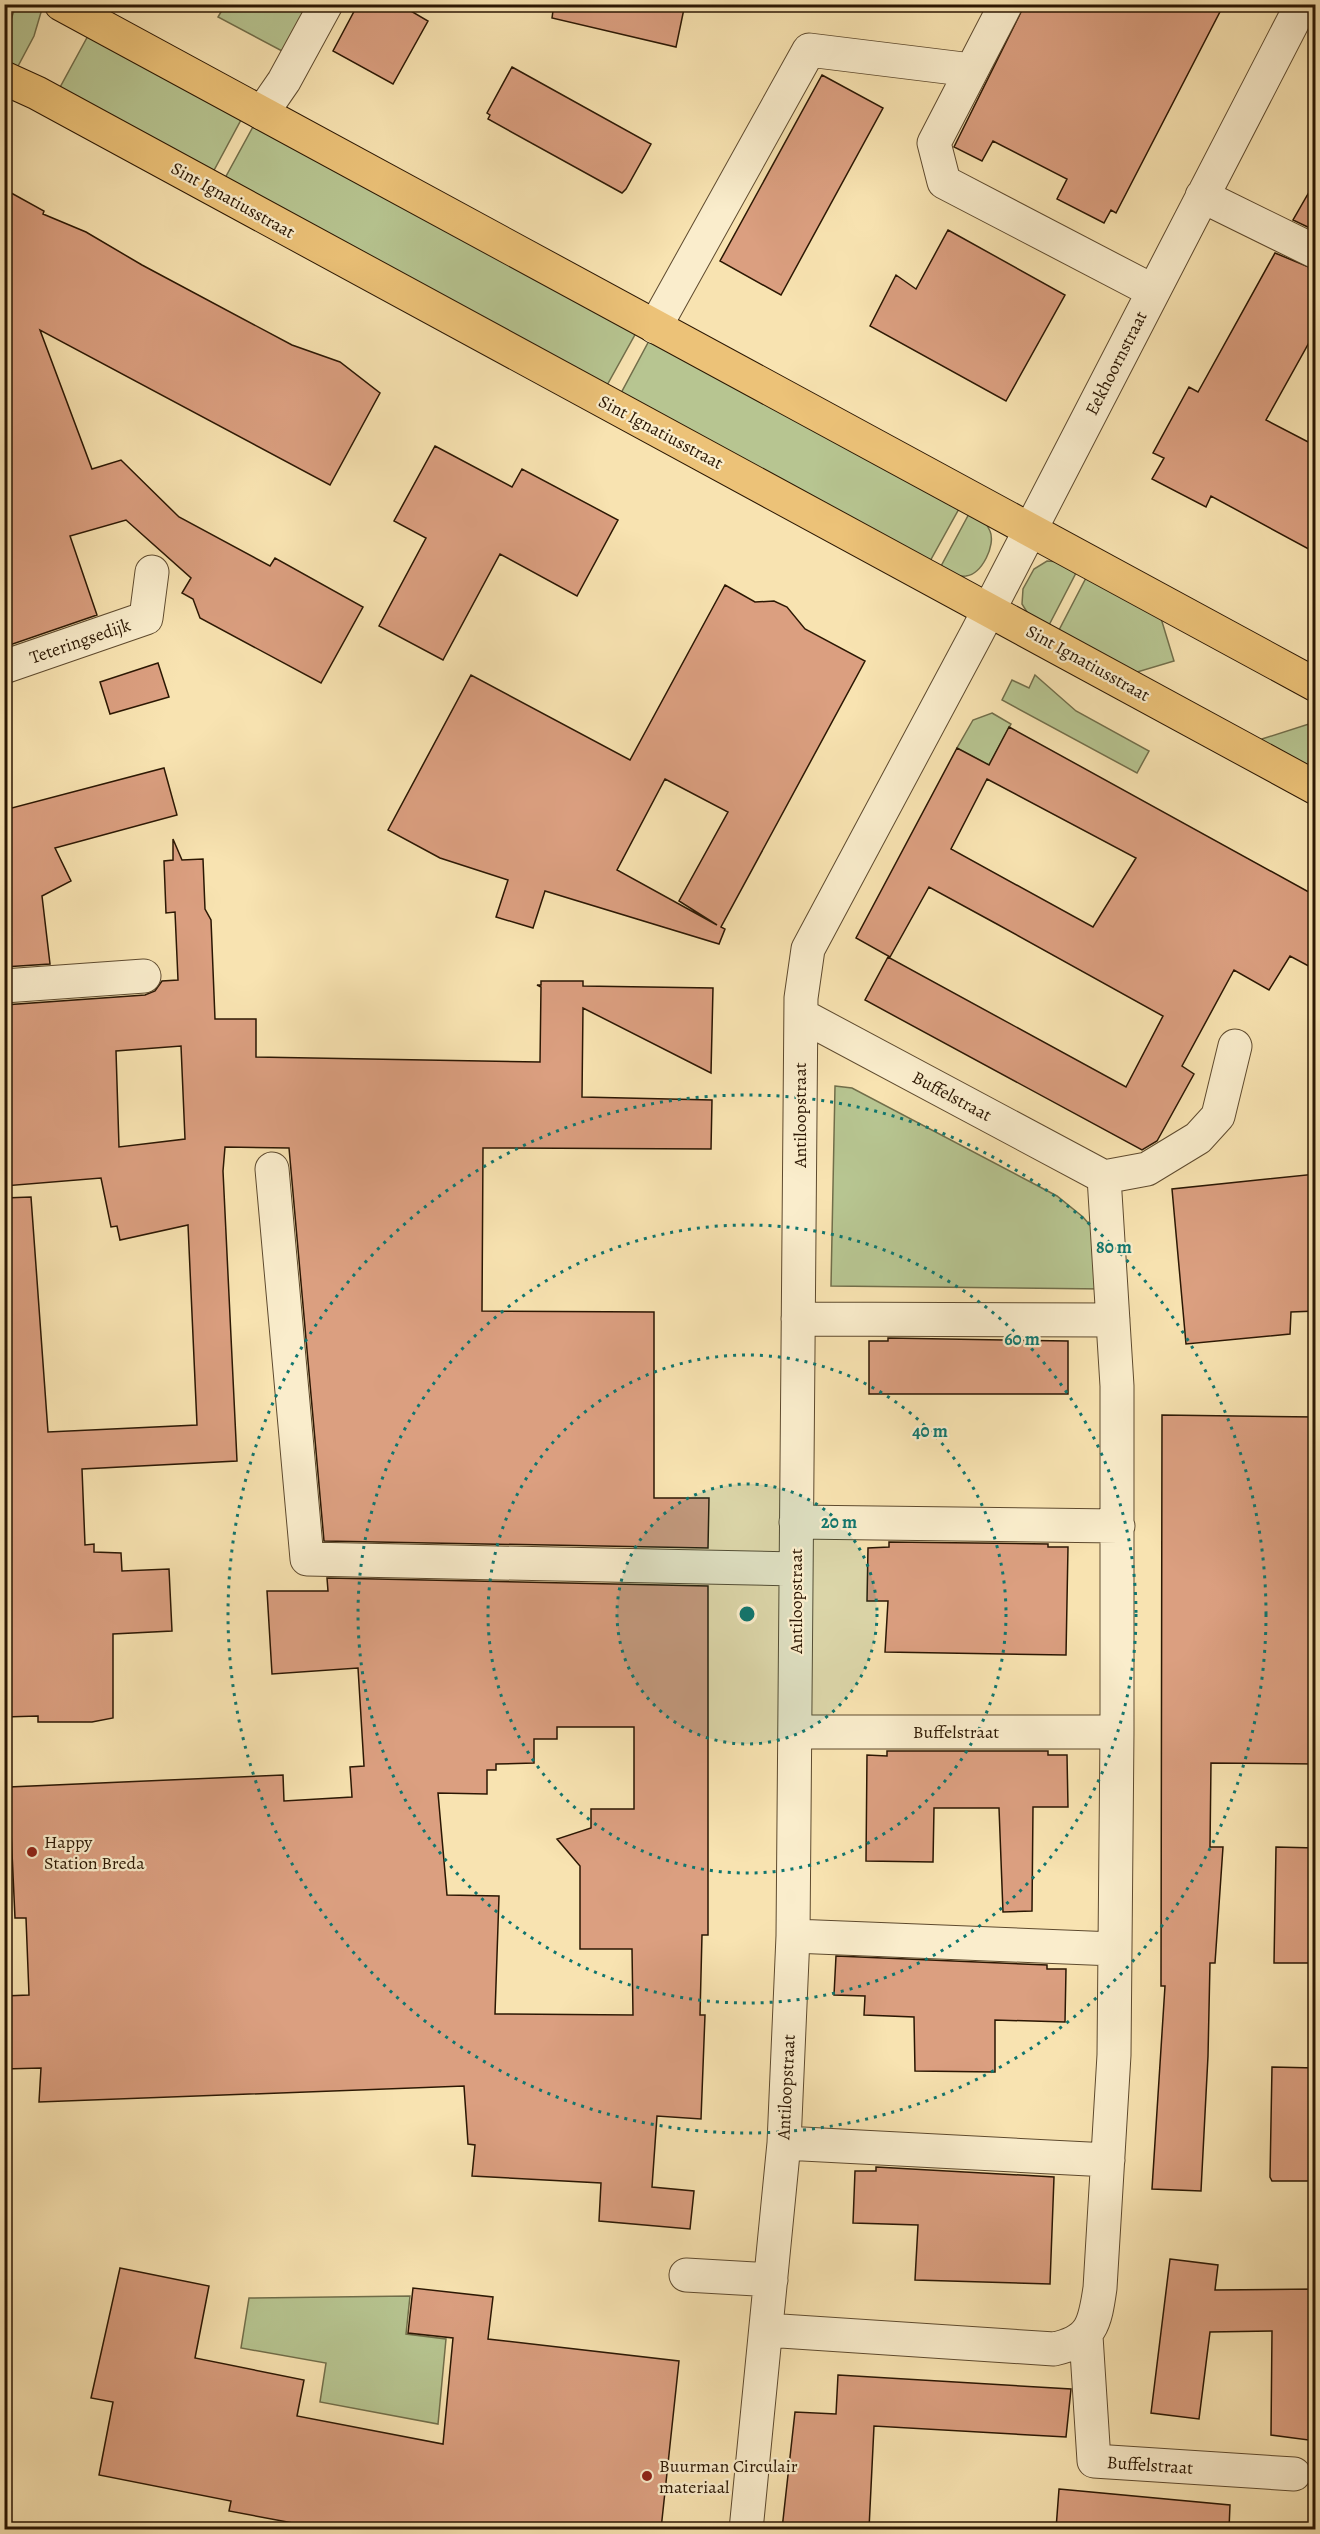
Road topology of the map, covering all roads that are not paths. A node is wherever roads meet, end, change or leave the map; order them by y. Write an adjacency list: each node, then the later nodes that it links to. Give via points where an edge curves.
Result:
1 (61, 4): 7 (main road)
2 (326, 4): 7 (street)
3 (1006, 4): 5 (street)
4 (1302, 4): 8 (street, Eekhoornstraat)
5 (971, 70): 10 (street, via 934,144 944,182); 11 (street, via 808,50)
6 (4, 78): 14 (main road, Sint Ignatiusstraat)
7 (262, 113): 11 (main road)
8 (1202, 196): 9 (street); 10 (street, Eekhoornstraat)
9 (1316, 252)
10 (1153, 291): 12 (street, Eekhoornstraat)
11 (655, 327): 12 (main road)
12 (1030, 530): 14 (street, Eekhoornstraat); 16 (main road)
13 (152, 572): 15 (street, Teteringsedijk, via 146,618)
14 (989, 609): 17 (main road, Sint Ignatiusstraat); 20 (street, Antiloopstraat, via 808,949)
15 (4, 667)
16 (1316, 685)
17 (1316, 788)
18 (144, 976): 19 (street)
19 (4, 986)
20 (801, 1015): 23 (street, Buffelstraat); 24 (street, Antiloopstraat)
21 (1235, 1046): 23 (street, via 1218,1116 1198,1138 1147,1169)
22 (272, 1169): 28 (street, via 307,1559)
23 (1104, 1177): 25 (street, Buffelstraat)
24 (798, 1319): 25 (street); 26 (street, Antiloopstraat)
25 (1113, 1320): 27 (street, Buffelstraat)
26 (796, 1522): 27 (street); 28 (street, Antiloopstraat)
27 (1118, 1526): 30 (street, Buffelstraat)
28 (796, 1569): 29 (street, Antiloopstraat)
29 (795, 1732): 30 (street, Buffelstraat); 31 (street, Antiloopstraat)
30 (1117, 1732): 32 (street, Buffelstraat)
31 (794, 1936): 32 (street); 33 (street, Antiloopstraat)
32 (1114, 1949): 34 (street, Buffelstraat, via 1114,2055)
33 (784, 2143): 34 (street); 36 (street, Antiloopstraat)
34 (1108, 2160): 38 (street, Buffelstraat, via 1097,2313)
35 (686, 2275): 36 (street)
36 (771, 2280): 37 (street, Antiloopstraat)
37 (766, 2330): 38 (street, via 1054,2349); 40 (street, Antiloopstraat)
38 (1086, 2336): 39 (street, Buffelstraat, via 1094,2461)
39 (1294, 2474)
40 (746, 2529)

